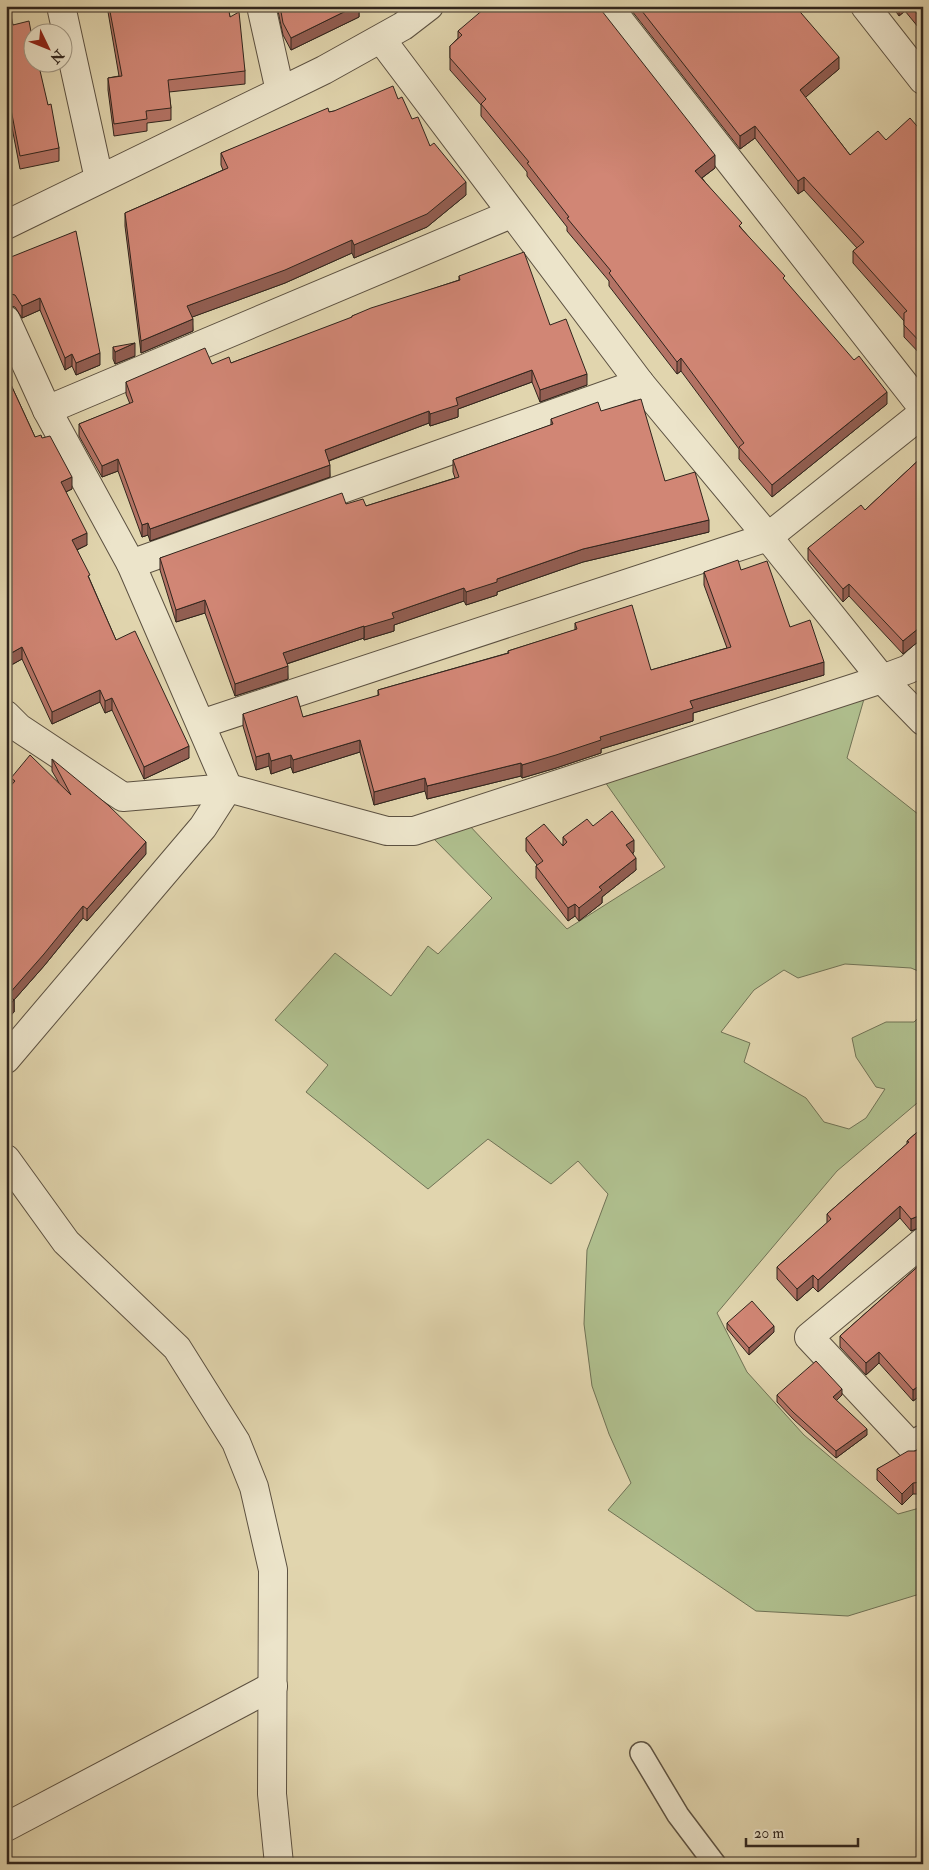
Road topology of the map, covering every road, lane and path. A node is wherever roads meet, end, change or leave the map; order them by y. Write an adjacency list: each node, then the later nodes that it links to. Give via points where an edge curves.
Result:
1 (61, 6): 9 (street)
2 (261, 6): 8 (street)
3 (429, 6): 6 (street)
4 (608, 6): 14 (street)
5 (865, 6): 7 (street)
6 (381, 39): 8 (street); 10 (street)
7 (923, 80)
8 (280, 91): 9 (street)
9 (99, 179): 11 (street)
10 (512, 214): 13 (street); 15 (street)
11 (6, 225)
12 (6, 320): 15 (street)
13 (640, 383): 17 (street); 18 (street)
14 (923, 408)
15 (47, 410): 18 (street)
16 (923, 413): 17 (street)
17 (768, 537): 20 (street); 22 (street)
18 (131, 564): 22 (street)
19 (923, 656): 20 (street, via 909,669)
20 (882, 679): 21 (street); 24 (street, via 414,832 388,831)
21 (923, 721)
22 (201, 724): 24 (street)
23 (10, 728): 24 (street, via 123,797)
24 (228, 788): 25 (street, via 202,827)
25 (6, 1059)
26 (6, 1159): 29 (street, via 66,1242 177,1348 236,1442 254,1486 273,1570)
27 (923, 1242): 28 (street, via 809,1337 912,1447)
28 (923, 1439)
29 (273, 1686): 31 (street); 32 (street, via 272,1794)
30 (641, 1753): 33 (lane, via 678,1815)
31 (6, 1827)
32 (279, 1864)
33 (715, 1864)

